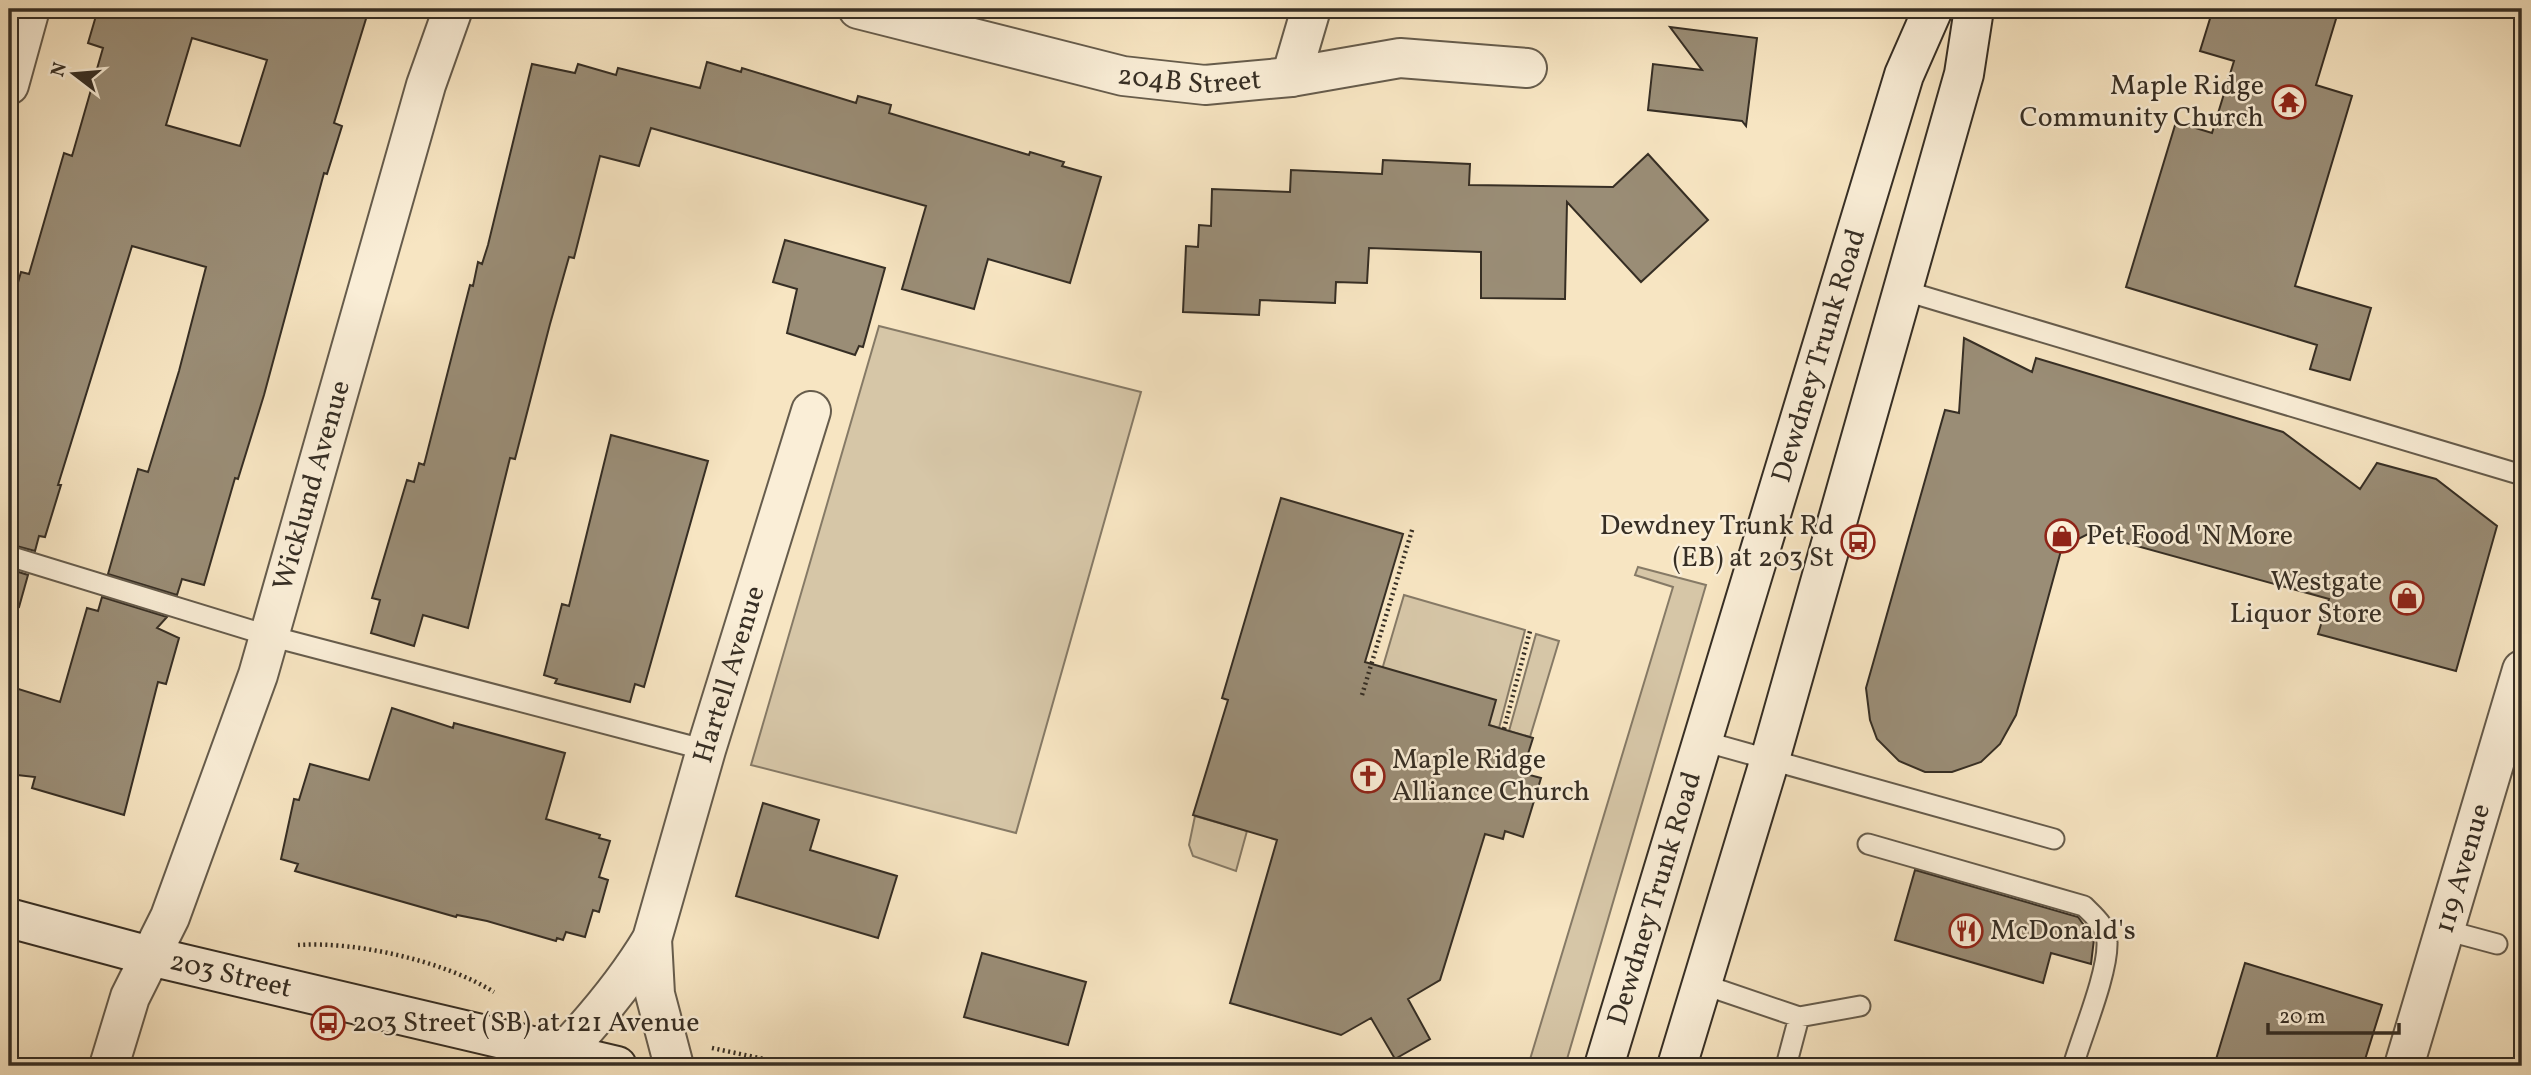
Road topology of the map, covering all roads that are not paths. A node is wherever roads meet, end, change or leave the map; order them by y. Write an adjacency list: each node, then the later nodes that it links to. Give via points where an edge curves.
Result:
1 (30, 9): 9 (street)
2 (453, 9): 14 (street, Wicklund Avenue, via 426,85)
3 (858, 9): 8 (street, 204B Street, via 1123,76 1205,85)
4 (1311, 9): 8 (street)
5 (1933, 9): 16 (street, Dewdney Trunk Road, via 1904,75)
6 (1974, 9): 10 (street, via 1964,74)
7 (1527, 68): 8 (street, 204B Street, via 1400,58)
8 (1291, 77)
9 (9, 85)
10 (1902, 290): 12 (lane); 18 (street)
11 (811, 411): 17 (street, Hartell Avenue)
12 (2522, 475)
13 (9, 556): 14 (lane)
14 (270, 636): 17 (lane); 25 (street, Wicklund Avenue, via 170,917)
15 (2522, 670): 22 (street, 119 Avenue)
16 (1703, 741): 18 (lane); 33 (street, Dewdney Trunk Road)
17 (706, 750): 23 (street, Hartell Avenue)
18 (1770, 759): 19 (lane); 26 (street)
19 (2054, 839)
20 (1868, 845): 36 (lane, via 2084,906 2102,923 2107,942 2104,966)
21 (9, 918): 25 (street, 203 Street)
22 (2445, 930): 24 (lane); 37 (street, 119 Avenue)
23 (652, 939): 29 (street, Hartell Avenue, via 592,1022); 32 (street, Hartell Avenue, via 654,994)
24 (2497, 944)
25 (150, 956): 29 (street, 203 Street); 30 (street, Wicklund Avenue, via 130,997)
26 (1702, 984): 28 (lane); 34 (street)
27 (1860, 1006): 28 (lane)
28 (1799, 1017): 35 (lane)
29 (537, 1055): 31 (street, 203 Street)
30 (109, 1066)
31 (617, 1066)
32 (674, 1066)
33 (1604, 1066)
34 (1677, 1066)
35 (1786, 1066)
36 (2073, 1066)
37 (2404, 1066)

